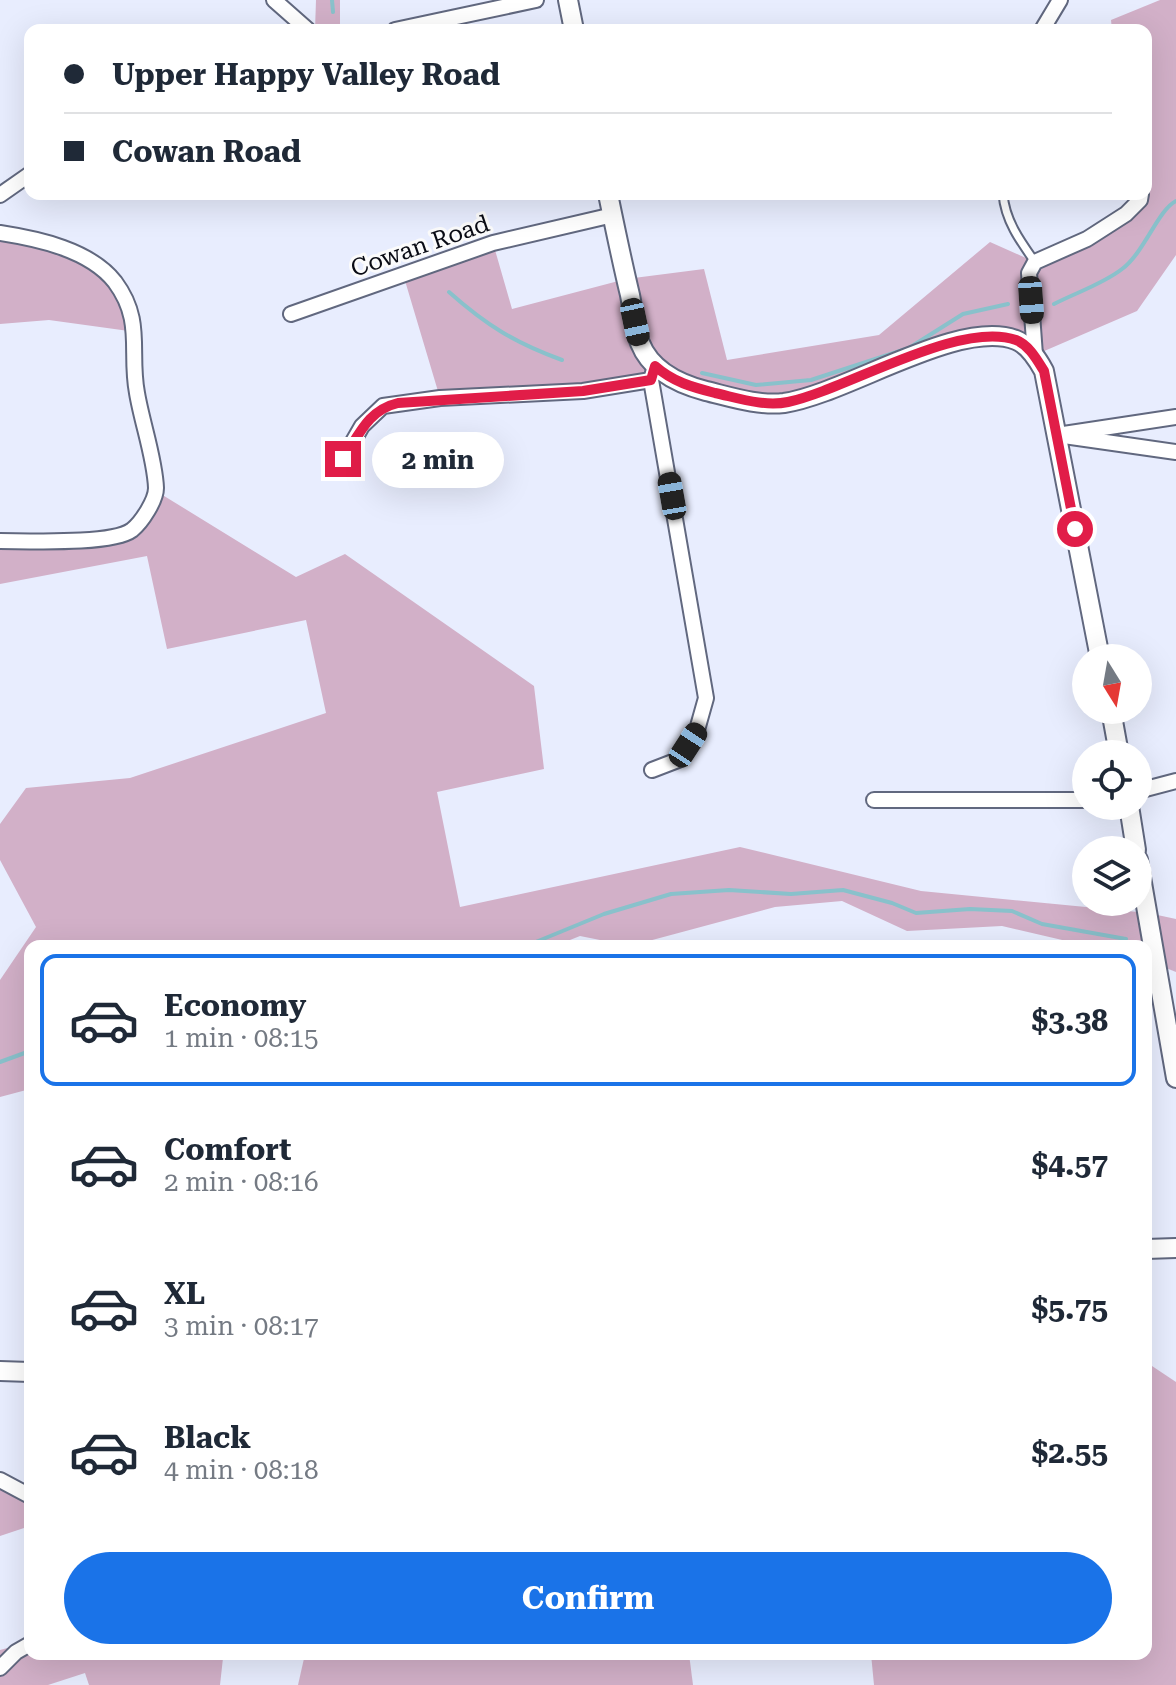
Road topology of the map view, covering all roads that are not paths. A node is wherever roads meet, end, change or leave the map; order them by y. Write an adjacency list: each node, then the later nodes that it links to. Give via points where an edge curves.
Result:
1 (274, 0): 5 (street)
2 (536, 0): 6 (street)
3 (568, 0): 7 (street)
4 (1060, 0): 8 (street)
5 (301, 24)
6 (423, 24)
7 (573, 24)
8 (1046, 24)
9 (24, 178): 10 (street)
10 (0, 195)
11 (609, 200): 14 (street)
12 (1004, 200): 16 (lane, via 1017,237)
13 (1140, 200): 16 (street, via 1087,239)
14 (613, 215): 17 (street, Cowan Road, via 493,243); 19 (street, via 640,344)
15 (0, 233): 24 (street, via 91,261 126,300 136,332 136,388 156,491 132,530 87,539)
16 (1035, 262): 18 (street, via 1029,273)
17 (291, 314)
18 (1035, 355): 19 (street, via 1017,340 991,336 952,343 831,389 766,404); 21 (street, via 1044,371)
19 (653, 373): 23 (street, via 583,391 383,406 362,426); 26 (street, via 706,698 697,730 678,760)
20 (1176, 417): 21 (street)
21 (1057, 435): 22 (street); 25 (street)
22 (1176, 452)
23 (343, 459)
24 (0, 541)
25 (1097, 644)
26 (652, 770)
27 (1176, 781): 28 (street)
28 (1152, 787)
29 (874, 800): 30 (street)
30 (1072, 800)
31 (1148, 916): 32 (street)
32 (1152, 940)
33 (1152, 940): 34 (street)
34 (1176, 1078)
35 (1176, 1248): 36 (street)
36 (1152, 1249)
37 (0, 1371): 38 (street)
38 (24, 1372)
39 (0, 1480): 40 (street)
40 (24, 1493)
41 (24, 1647): 42 (street)
42 (0, 1668)

